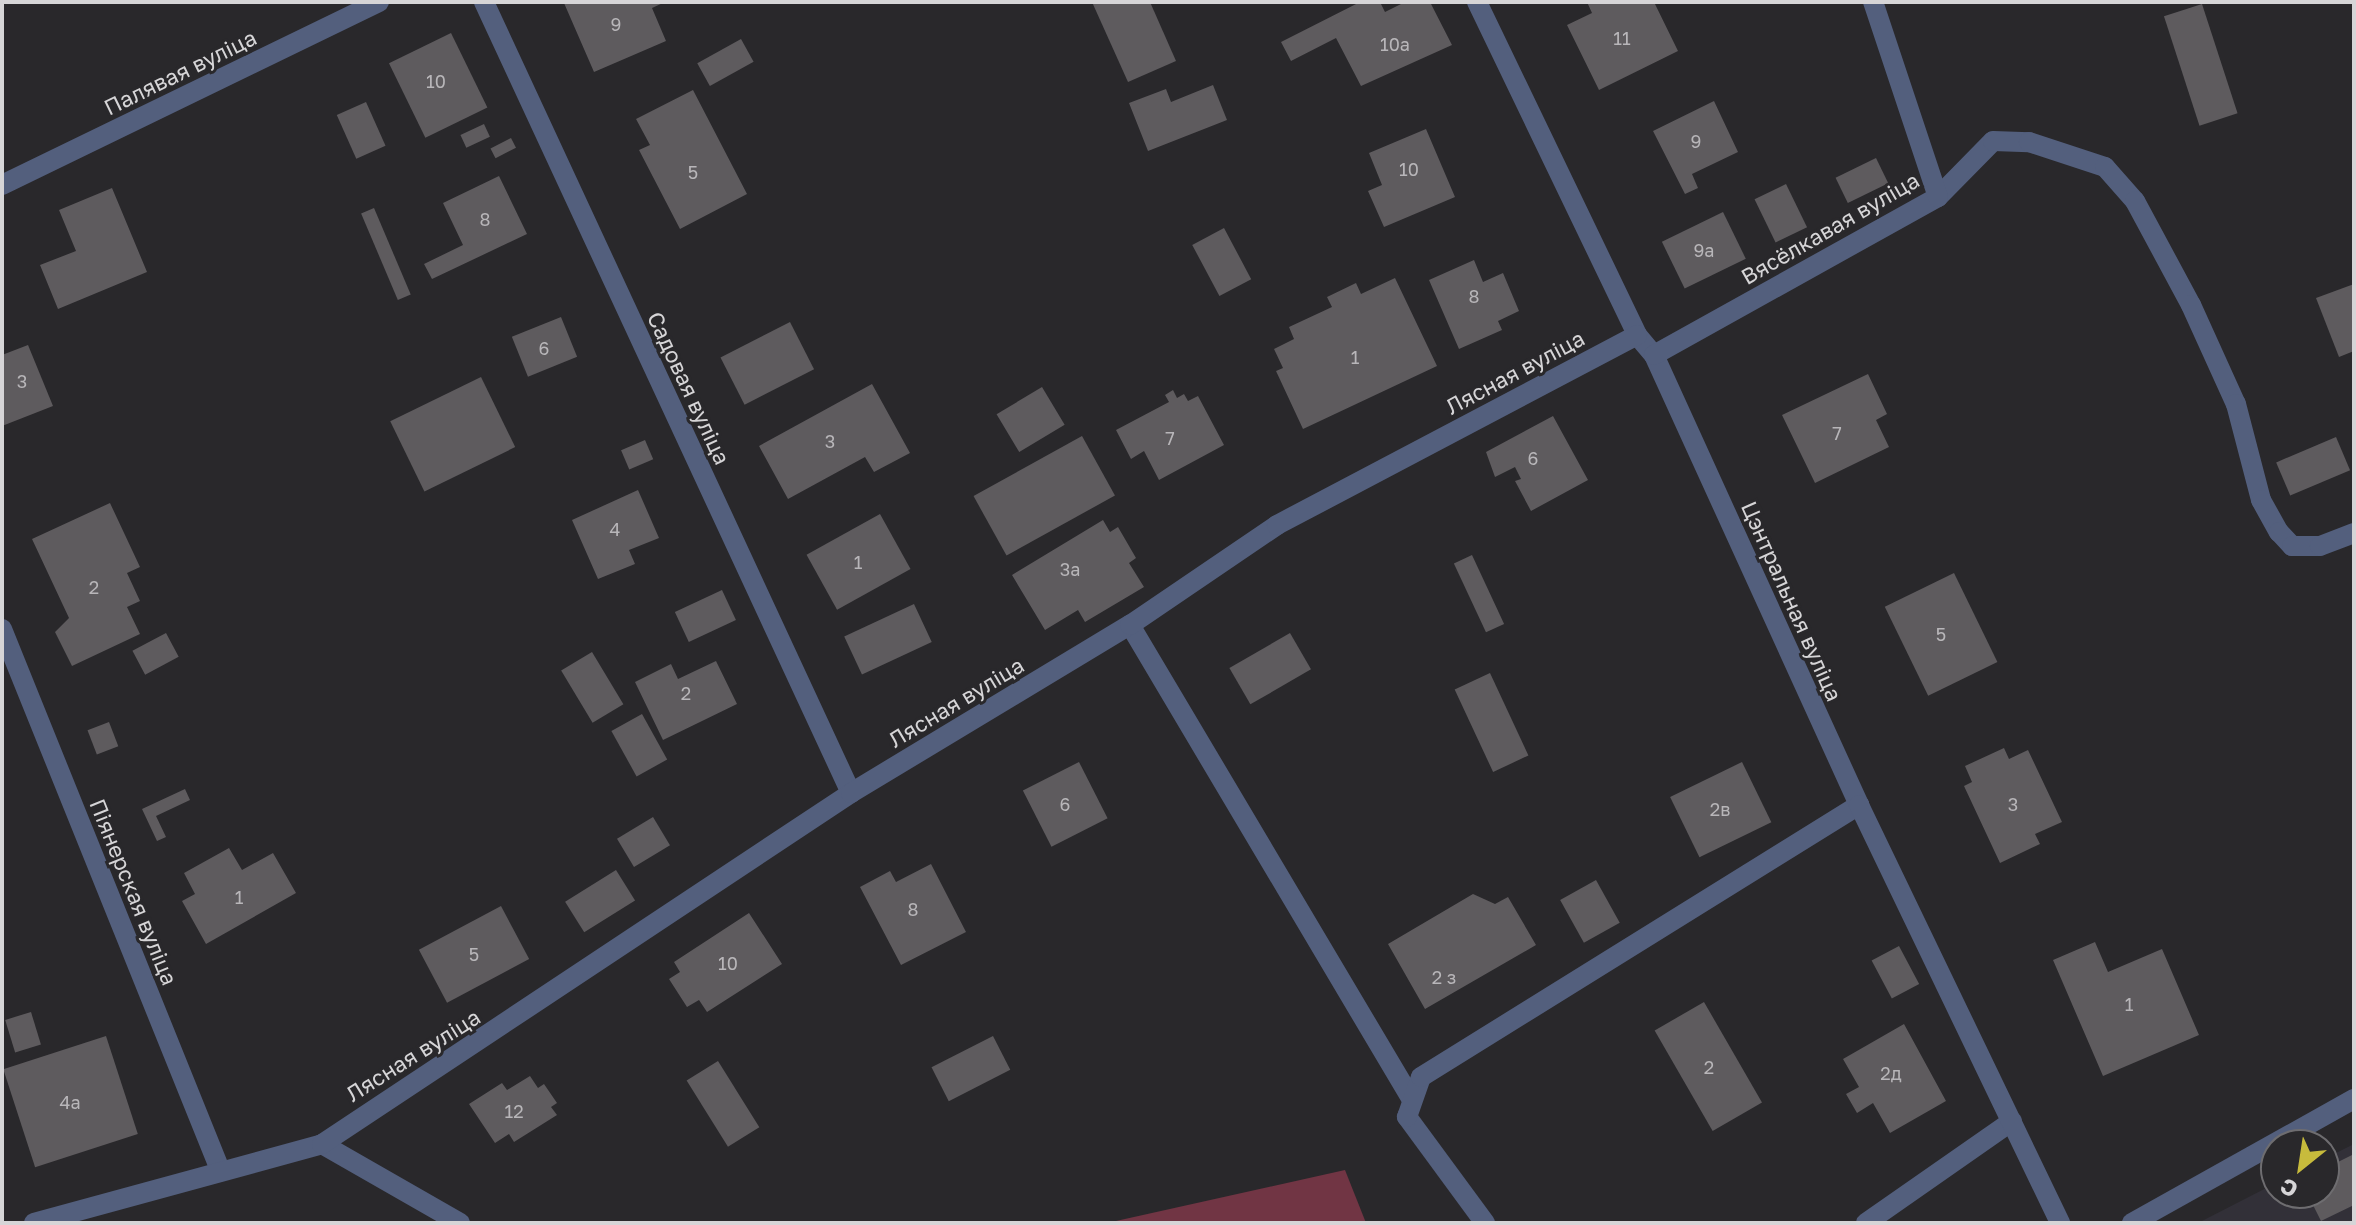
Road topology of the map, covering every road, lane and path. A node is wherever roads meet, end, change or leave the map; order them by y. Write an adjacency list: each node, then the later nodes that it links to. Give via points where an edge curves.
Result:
1 (379, 2): 5 (street, Палявая вуліца)
2 (484, 2): 12 (street, Садовая вуліца)
3 (1477, 2): 7 (street, Цэнтральная вуліца)
4 (1873, 2): 6 (street, Вясёлкавая вуліца)
5 (2, 185)
6 (1938, 197): 8 (street, Вясёлкавая вуліца); 9 (street, via 1993,141 2029,142 2105,167 2135,201 2191,305 2236,404 2261,500 2279,532 2292,546 2320,546)
7 (1637, 335): 8 (street, Цэнтральная вуліца); 10 (street, Лясная вуліца, via 1277,525)
8 (1654, 355): 13 (street, Цэнтральная вуліца)
9 (2354, 533)
10 (1130, 625): 12 (street, Лясная вуліца); 15 (street)
11 (2, 629): 18 (street, Піянерская вуліца)
12 (851, 793): 17 (street, Лясная вуліца)
13 (1859, 805): 15 (street, via 1421,1077); 16 (street, Цэнтральная вуліца)
14 (2354, 1099): 24 (street)
15 (1412, 1100): 21 (street, via 1407,1117)
16 (2012, 1121): 22 (street); 23 (street, Цэнтральная вуліца)
17 (322, 1144): 18 (street, Лясная вуліца); 20 (street)
18 (221, 1172): 19 (street, Лясная вуліца)
19 (34, 1223)
20 (460, 1223)
21 (1485, 1223)
22 (1866, 1223)
23 (2060, 1223)
24 (2132, 1223)

